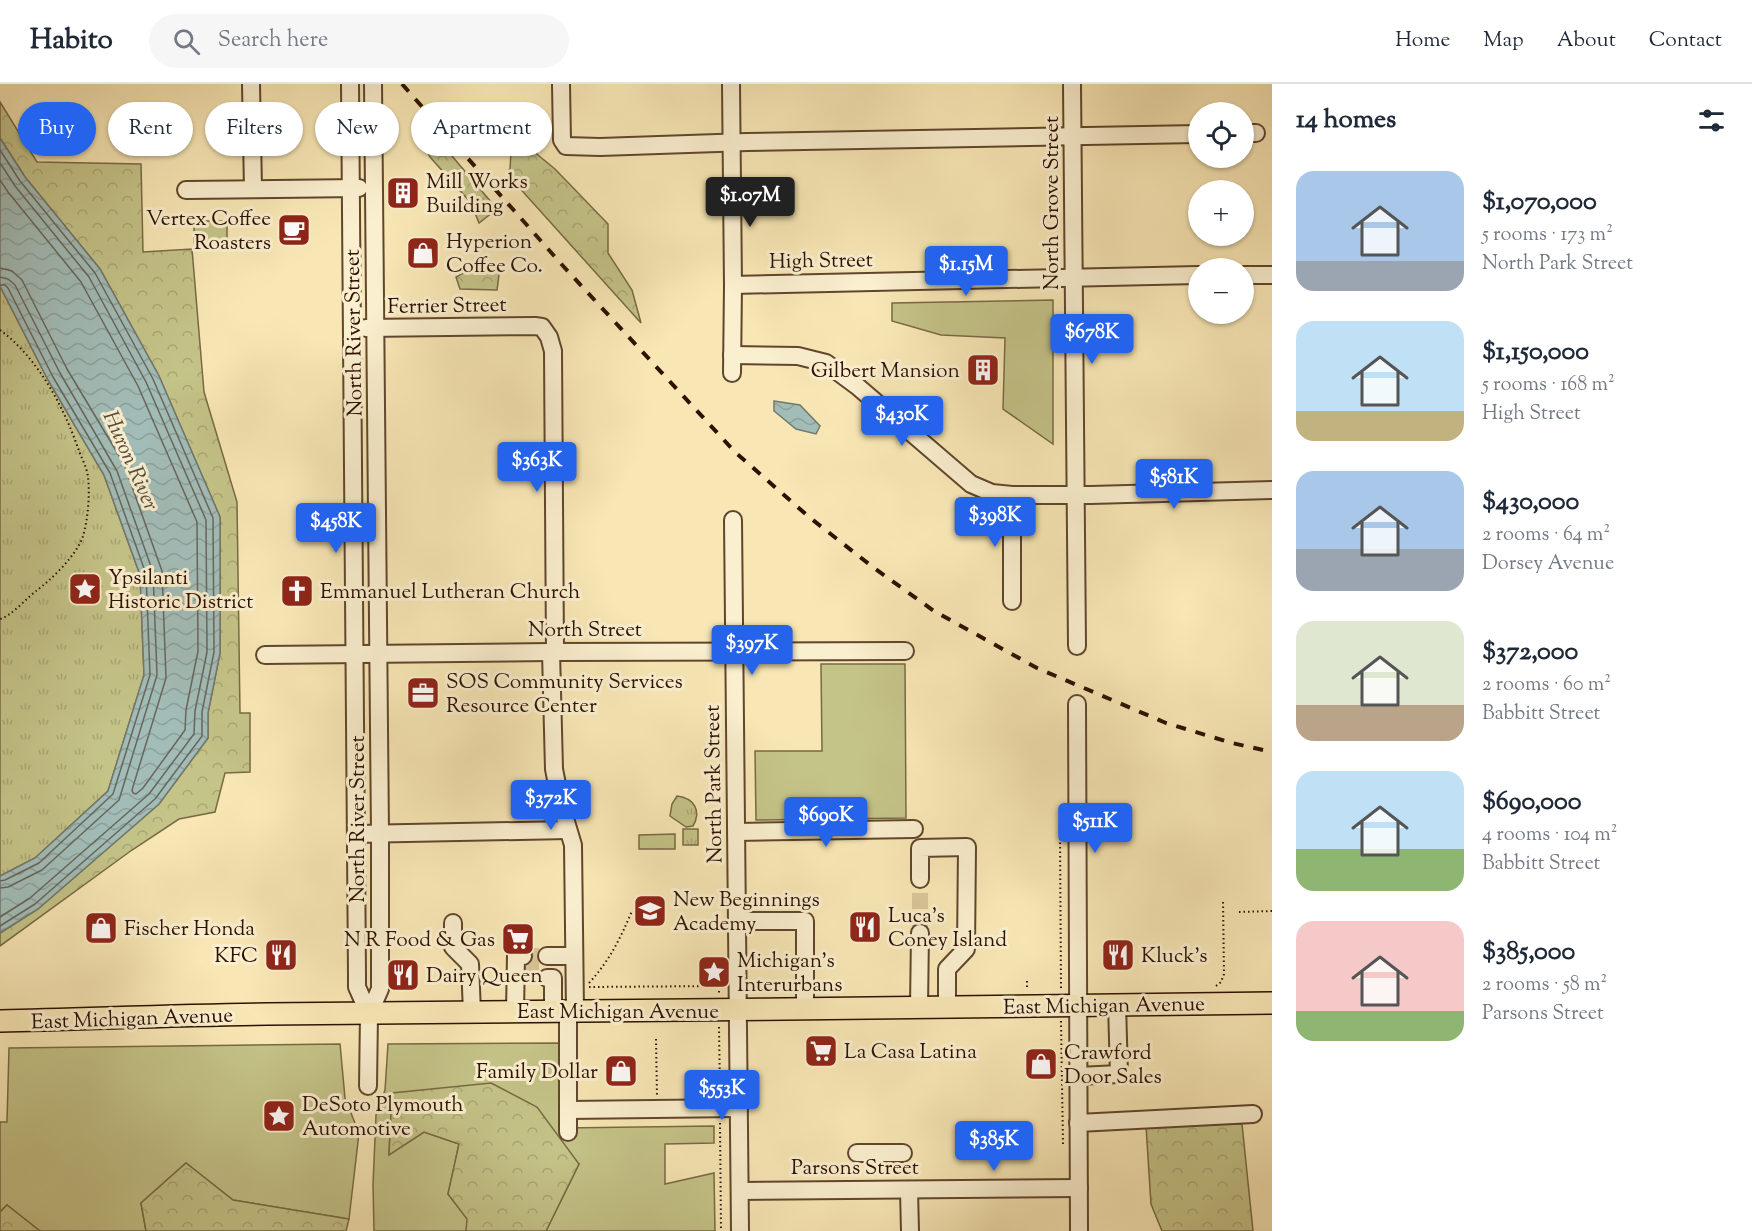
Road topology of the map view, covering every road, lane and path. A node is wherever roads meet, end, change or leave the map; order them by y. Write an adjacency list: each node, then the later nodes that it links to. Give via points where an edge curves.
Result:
1 (250, 84): 15 (street)
2 (373, 84): 8 (street, North River Street)
3 (561, 84): 11 (street, via 562,141 566,146)
4 (731, 84): 11 (street)
5 (1072, 84): 10 (street, North Grove Street)
6 (344, 92): 7 (street); 13 (street, North River Street)
7 (366, 102)
8 (373, 102)
9 (1188, 134): 10 (street)
10 (1074, 135): 11 (street); 20 (street, North Grove Street)
11 (731, 142): 21 (street)
12 (374, 156): 14 (street, North River Street)
13 (350, 188): 14 (street); 15 (street); 22 (street, North River Street)
14 (374, 188): 23 (street, North River Street)
15 (253, 189): 16 (street)
16 (186, 190)
17 (1254, 275): 18 (street)
18 (1272, 275)
19 (1188, 276): 20 (street, High Street)
20 (1074, 277): 21 (street, High Street); 31 (street, North Grove Street)
21 (733, 285): 25 (street)
22 (352, 328): 23 (street, Ferrier Street); 28 (street, North River Street)
23 (376, 328): 29 (street, North River Street); 40 (street, Ferrier Street, via 542,327 549,337 553,351)
24 (0, 330): 34 (path, via 16,342 37,368 57,401 88,476 83,538 66,564)
25 (732, 355): 26 (street); 30 (street, via 798,356 826,363 971,484 992,494)
26 (732, 373)
27 (1272, 490): 31 (street)
28 (353, 494): 29 (street); 41 (street, North River Street)
29 (377, 494): 42 (street, North River Street)
30 (1011, 495): 31 (street); 33 (street)
31 (1076, 495): 37 (street, North Grove Street)
32 (733, 520): 38 (street, North Park Street)
33 (1012, 601)
34 (5, 618): 35 (path); 36 (path)
35 (0, 619)
36 (0, 623)
37 (1077, 646)
38 (734, 651): 39 (street, North Street); 40 (street, North Street); 48 (street, North Park Street)
39 (905, 651)
40 (553, 652): 42 (street, North Street); 47 (street, via 554,769)
41 (354, 654): 42 (street, North Street); 43 (street, North Street); 49 (street, North River Street)
42 (377, 654): 50 (street, North River Street)
43 (265, 655)
44 (1077, 704): 69 (street)
45 (1063, 827): 69 (path, via 1060,835)
46 (914, 829): 48 (street)
47 (568, 830): 50 (street); 59 (street, via 573,845)
48 (736, 832): 56 (street, North Park Street)
49 (356, 834): 50 (street); 77 (street, North River Street, via 357,987)
50 (380, 834): 77 (street, North River Street, via 380,989)
51 (920, 879): 61 (street, via 920,848 967,847 966,949)
52 (1223, 899): 64 (path, via 1224,974)
53 (632, 911): 66 (path, via 605,965 585,987 719,986)
54 (1272, 911): 55 (path)
55 (1239, 912)
56 (738, 921): 72 (street, via 805,921); 73 (street, North Park Street)
57 (453, 922): 75 (street, via 453,947 470,964)
58 (920, 933): 60 (street)
59 (574, 956): 74 (street); 74 (street, via 550,967)
60 (919, 969): 61 (street); 70 (street)
61 (947, 969): 71 (street)
62 (520, 970): 76 (street)
63 (1027, 981): 65 (path)
64 (1214, 987)
65 (1027, 989)
66 (719, 990)
67 (1272, 1003): 68 (main road, East Michigan Avenue)
68 (1117, 1004): 69 (main road, East Michigan Avenue); 81 (street, via 1119,1074)
69 (1069, 1005): 71 (main road, East Michigan Avenue); 81 (street); 90 (path)
70 (919, 1007): 71 (main road, East Michigan Avenue); 72 (main road, East Michigan Avenue)
71 (946, 1007)
72 (805, 1009): 73 (main road, East Michigan Avenue)
73 (738, 1010): 74 (main road, East Michigan Avenue); 85 (street, North Park Street)
74 (565, 1011): 76 (main road, East Michigan Avenue); 86 (street)
75 (472, 1012): 76 (main road, East Michigan Avenue); 77 (main road, East Michigan Avenue)
76 (515, 1012)
77 (369, 1014): 78 (main road, East Michigan Avenue); 82 (street)
78 (0, 1021)
79 (719, 1029): 84 (path)
80 (656, 1039): 83 (path)
81 (1078, 1076): 88 (street)
82 (368, 1086)
83 (658, 1099)
84 (720, 1108): 85 (street); 86 (street); 96 (path)
85 (739, 1108): 95 (street, North Park Street)
86 (568, 1110): 89 (street)
87 (1253, 1114): 88 (street)
88 (1078, 1123): 93 (street)
89 (568, 1132)
90 (1063, 1146)
91 (858, 1153): 92 (street)
92 (903, 1153)
93 (1079, 1188): 94 (street, Parsons Street); 99 (street)
94 (909, 1190): 95 (street, Parsons Street); 98 (street)
95 (740, 1191): 97 (street, North Park Street)
96 (721, 1231)
97 (740, 1231)
98 (910, 1231)
99 (1079, 1231)

